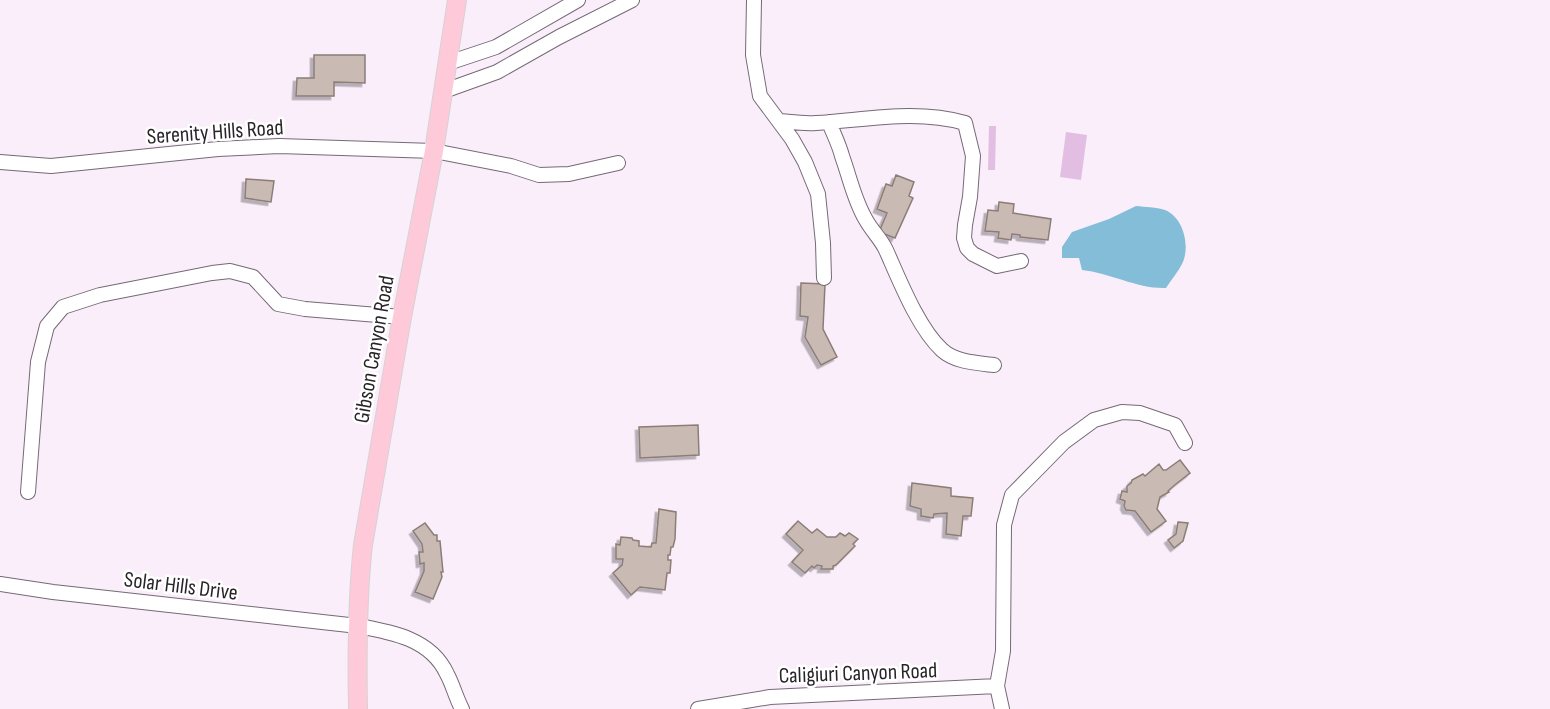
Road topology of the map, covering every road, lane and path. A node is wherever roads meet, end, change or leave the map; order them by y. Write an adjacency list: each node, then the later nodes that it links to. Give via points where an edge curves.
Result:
1 (457, 0): 5 (main road, Gibson Canyon Road)
2 (578, 0): 5 (street, via 496,47)
3 (632, 0): 6 (street, via 497,72)
4 (754, 0): 7 (street, via 753,55 760,96)
5 (448, 63): 6 (main road, Gibson Canyon Road)
6 (444, 91): 9 (main road, Gibson Canyon Road)
7 (779, 121): 8 (street); 13 (street, via 805,162 818,194)
8 (829, 122): 12 (street, via 884,116 946,118 965,123 973,156 964,238 967,248 997,266); 15 (street, via 866,221 880,238 902,288 934,341 952,357)
9 (434, 151): 10 (street, Serenity Hills Road, via 253,146 51,166); 11 (street, Serenity Hills Road, via 539,175 569,174); 14 (main road, Gibson Canyon Road)
10 (0, 162)
11 (618, 163)
12 (1022, 261)
13 (824, 278)
14 (402, 317): 17 (street, via 278,304 253,276 230,272 100,295 63,307 47,326 38,362); 19 (main road, Gibson Canyon Road, via 363,545)
15 (994, 364)
16 (1185, 443): 20 (street, via 1175,425 1140,413 1103,417 1064,442 1012,495 1004,525 1003,651)
17 (28, 492)
18 (0, 584): 19 (street, Solar Hills Drive)
19 (358, 626): 21 (main road, Gibson Canyon Road); 22 (street, via 393,632 428,650 446,671)
20 (997, 686): 23 (street, Caligiuri Canyon Road, via 770,697); 24 (street)
21 (358, 709)
22 (462, 709)
23 (698, 709)
24 (1002, 709)

